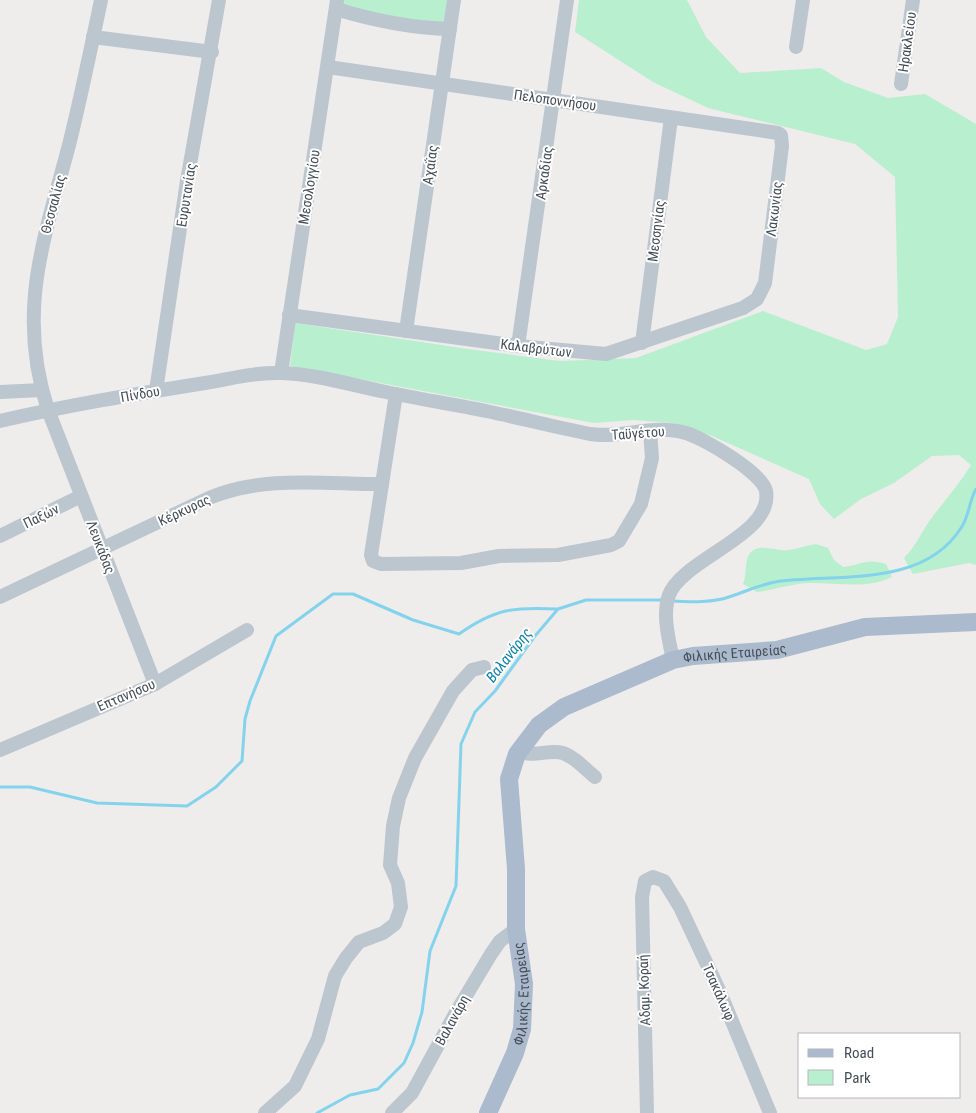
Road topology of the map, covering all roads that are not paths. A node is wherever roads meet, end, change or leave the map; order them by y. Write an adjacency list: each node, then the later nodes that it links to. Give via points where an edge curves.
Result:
1 (101, 0): 9 (street, Θεσσαλίας)
2 (219, 0): 11 (street, Ευρυτανίας)
3 (454, 0): 8 (street, Αχαΐας)
4 (567, 0): 15 (street, Αρκαδίας)
5 (803, 0): 10 (street)
6 (913, 0): 14 (street, Ηρακλείου)
7 (337, 4): 8 (street, via 385,22); 12 (street, Μεσολογγίου)
8 (450, 29): 13 (street, Αχαΐας)
9 (93, 37): 11 (street); 24 (street, Θεσσαλίας, via 37,268 34,334)
10 (796, 47)
11 (212, 52): 25 (street, Ευρυτανίας, via 187,181)
12 (328, 67): 13 (street, Πελοποννήσου); 19 (street, Μεσολογγίου)
13 (441, 84): 15 (street, Πελοποννήσου); 20 (street, Αχαΐας)
14 (901, 84)
15 (554, 99): 16 (street, Πελοποννήσου); 22 (street, Αρκαδίας)
16 (671, 118): 17 (street, Πελοποννήσου); 21 (street, Μεσσηνίας)
17 (781, 135): 18 (street, Λακωνίας)
18 (765, 283): 21 (street, Καλαβρύτων, via 756,299 743,308)
19 (289, 315): 20 (street, Καλαβρύτων); 23 (street, Μεσολογγίου)
20 (406, 331): 22 (street, Καλαβρύτων)
21 (642, 343): 22 (street, Καλαβρύτων, via 606,354)
22 (518, 346)
23 (281, 373): 25 (street, Πίνδου); 27 (street, Ταϋγέτου)
24 (42, 390): 26 (street); 28 (street, Θεσσαλίας)
25 (156, 391): 28 (street, Πίνδου)
26 (0, 392)
27 (396, 394): 30 (street, Ταϋγέτου, via 592,434 619,436); 31 (street)
28 (48, 410): 29 (street, Πίνδου); 32 (street, Λευκάδας)
29 (0, 421)
30 (650, 431): 31 (street, via 652,458 641,504 619,540 610,545 558,555 499,556 462,563 377,563 371,555); 38 (street, Ταϋγέτου, via 676,431 698,438 749,470 760,479 766,491 766,502 754,523 675,583 666,611)
31 (382, 484): 34 (street, Κέρκυρας, via 282,482 246,486 209,498)
32 (81, 496): 33 (street, Παξών); 34 (street, Λευκάδας)
33 (0, 536)
34 (102, 549): 35 (street, Κέρκυρας); 40 (street, Λευκάδας)
35 (0, 597)
36 (976, 622): 38 (main road, Φιλικής Εταιρείας, via 865,627 777,650)
37 (247, 630): 40 (street, Επτανήσου)
38 (673, 660): 42 (main road, Φιλικής Εταιρείας, via 558,710 539,725)
39 (484, 667): 46 (street, via 472,670 453,691 415,758 399,798 390,865 398,883 401,906 395,924 359,942 346,958 335,976 318,1040 295,1086)
40 (155, 684): 41 (street, Επτανήσου)
41 (0, 750)
42 (519, 751): 43 (street, via 565,754); 45 (main road, Φιλικής Εταιρείας, via 510,772 509,786 516,869)
43 (594, 778)
44 (657, 877): 49 (street, Αδαμ. Κοραή, via 645,881 642,897); 50 (street, Τσακάλωφ, via 680,907 719,990)
45 (516, 929): 47 (street, Βαλανάρη, via 500,941 491,954 412,1093); 48 (main road, Φιλικής Εταιρείας, via 524,984 522,1029 515,1053)
46 (265, 1113)
47 (392, 1113)
48 (488, 1113)
49 (647, 1113)
50 (770, 1113)

